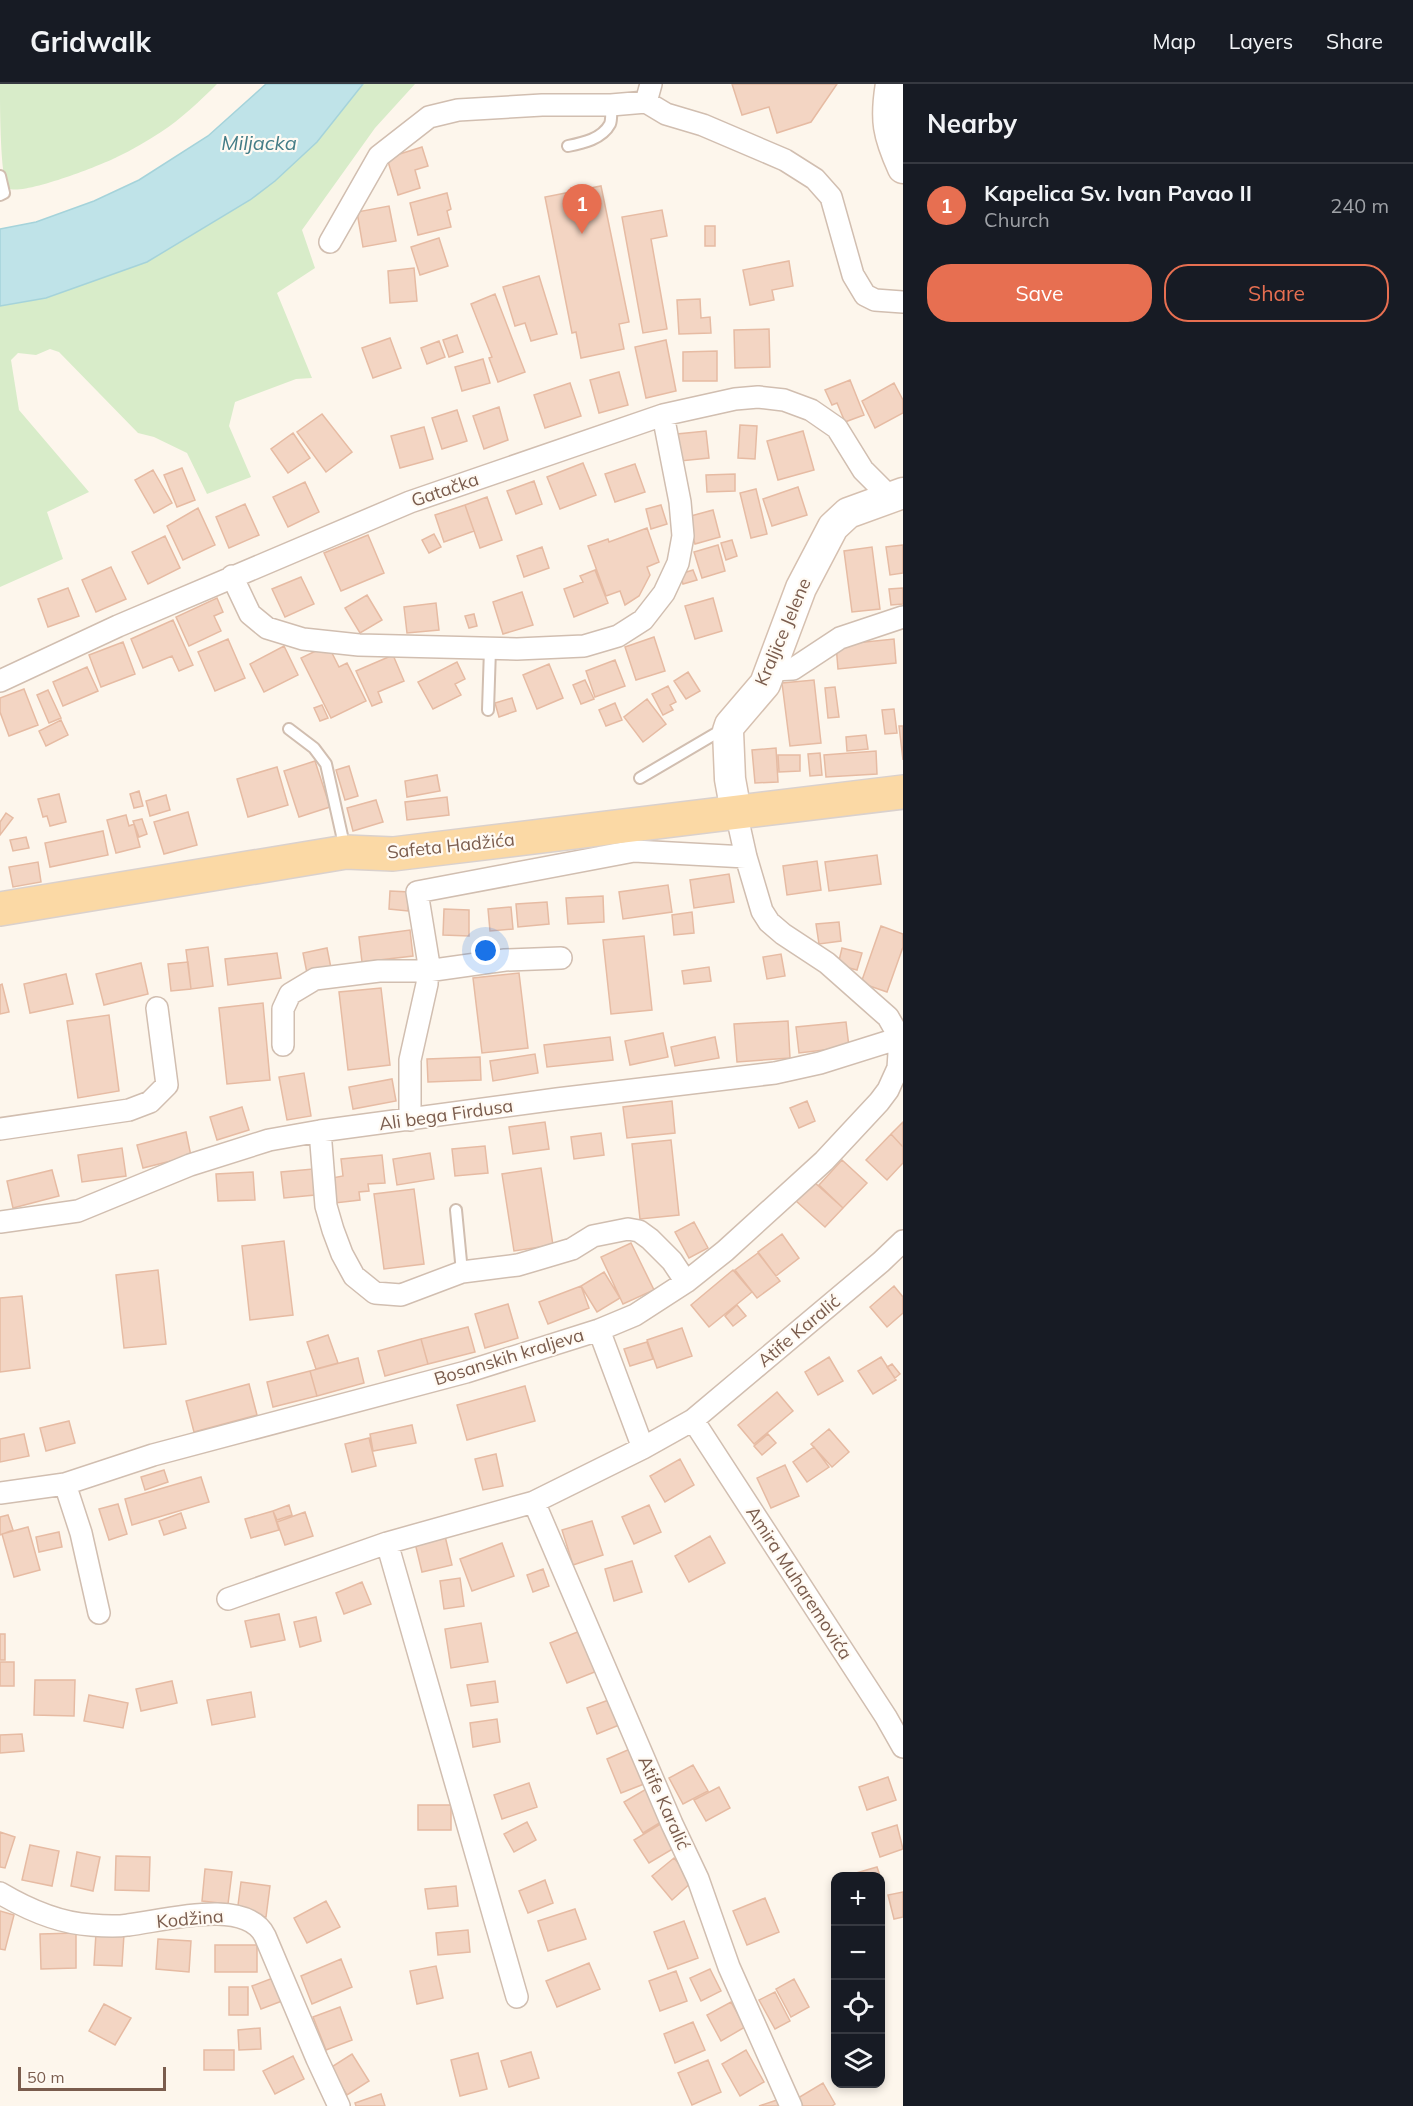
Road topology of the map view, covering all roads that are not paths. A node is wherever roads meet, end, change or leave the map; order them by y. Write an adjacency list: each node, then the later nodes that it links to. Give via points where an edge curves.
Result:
1 (891, 84): 5 (main road, via 889,131)
2 (648, 93): 3 (street); 9 (street, via 666,114 703,125 785,160 816,179 831,197 853,275 866,295 875,300)
3 (611, 105): 4 (lane, via 611,123 603,132 587,142); 8 (street, via 458,110 429,117 379,156)
4 (568, 146)
5 (903, 168)
6 (0, 176): 7 (lane, via 4,193)
7 (0, 195)
8 (330, 242)
9 (903, 302)
10 (663, 416): 11 (street, Gatačka, via 735,399 784,400 811,410 837,428 863,470); 12 (street, Gatačka, via 410,502); 14 (street, via 683,536 678,563 664,593 643,620 618,636 584,646)
11 (897, 496): 15 (main road, Kraljice Jelene, via 848,513 833,527 801,588)
12 (232, 576): 14 (street, via 250,614 267,628 294,636 359,645); 16 (street, Gatačka)
13 (903, 617): 15 (street, via 840,638 793,669)
14 (490, 649): 17 (lane)
15 (772, 670): 18 (main road, Kraljice Jelene)
16 (0, 681)
17 (488, 710)
18 (730, 725): 20 (lane); 22 (main road, via 730,779)
19 (289, 729): 23 (lane, via 314,748 326,764)
20 (640, 778)
21 (903, 792): 22 (main road, Safeta Hadžića)
22 (736, 812): 23 (main road, Safeta Hadžića, via 402,853); 24 (street)
23 (346, 852): 25 (main road, Safeta Hadžića)
24 (746, 857): 27 (street, via 634,851 417,892); 29 (street, via 769,922 827,963 888,1017)
25 (0, 909)
26 (561, 958): 27 (street, via 505,960)
27 (427, 971): 30 (street, via 379,971 315,979 290,994 283,1009); 31 (street, via 410,1059)
28 (157, 1008): 32 (street, via 167,1085 150,1102 129,1110)
29 (902, 1038): 31 (street, Ali bega Firdusa, via 820,1064 775,1073); 38 (street, Bosanskih kraljeva, via 898,1068 879,1102 824,1161)
30 (283, 1045)
31 (410, 1120): 33 (street, Ali bega Firdusa)
32 (0, 1129)
33 (320, 1131): 35 (street, Ali bega Firdusa, via 269,1140 190,1166 78,1211); 37 (street, via 326,1206 354,1276 375,1293 400,1295)
34 (456, 1210): 37 (lane)
35 (0, 1222)
36 (903, 1241): 40 (street, Atife Karalić)
37 (462, 1272): 38 (street, via 518,1265 572,1249 593,1236 628,1229 650,1239)
38 (686, 1282): 39 (street, Bosanskih kraljeva, via 635,1315)
39 (599, 1330): 41 (street); 42 (street, Bosanskih kraljeva, via 466,1372 153,1455)
40 (693, 1420): 41 (street, Atife Karalić); 48 (street, Amira Muharemovića)
41 (643, 1448): 44 (street, Atife Karalić)
42 (65, 1484): 43 (street, Bosanskih kraljeva); 47 (street)
43 (0, 1493)
44 (534, 1502): 45 (street, Atife Karalić); 52 (street, Atife Karalić, via 698,1879 729,1967)
45 (387, 1543): 46 (street, Atife Karalić); 50 (street)
46 (228, 1599)
47 (99, 1613)
48 (903, 1748)
49 (0, 1893): 51 (street, Kodžina, via 57,1919 90,1925 124,1926 199,1914 230,1914 261,1926)
50 (517, 1997)
51 (339, 2106)
52 (791, 2106)

